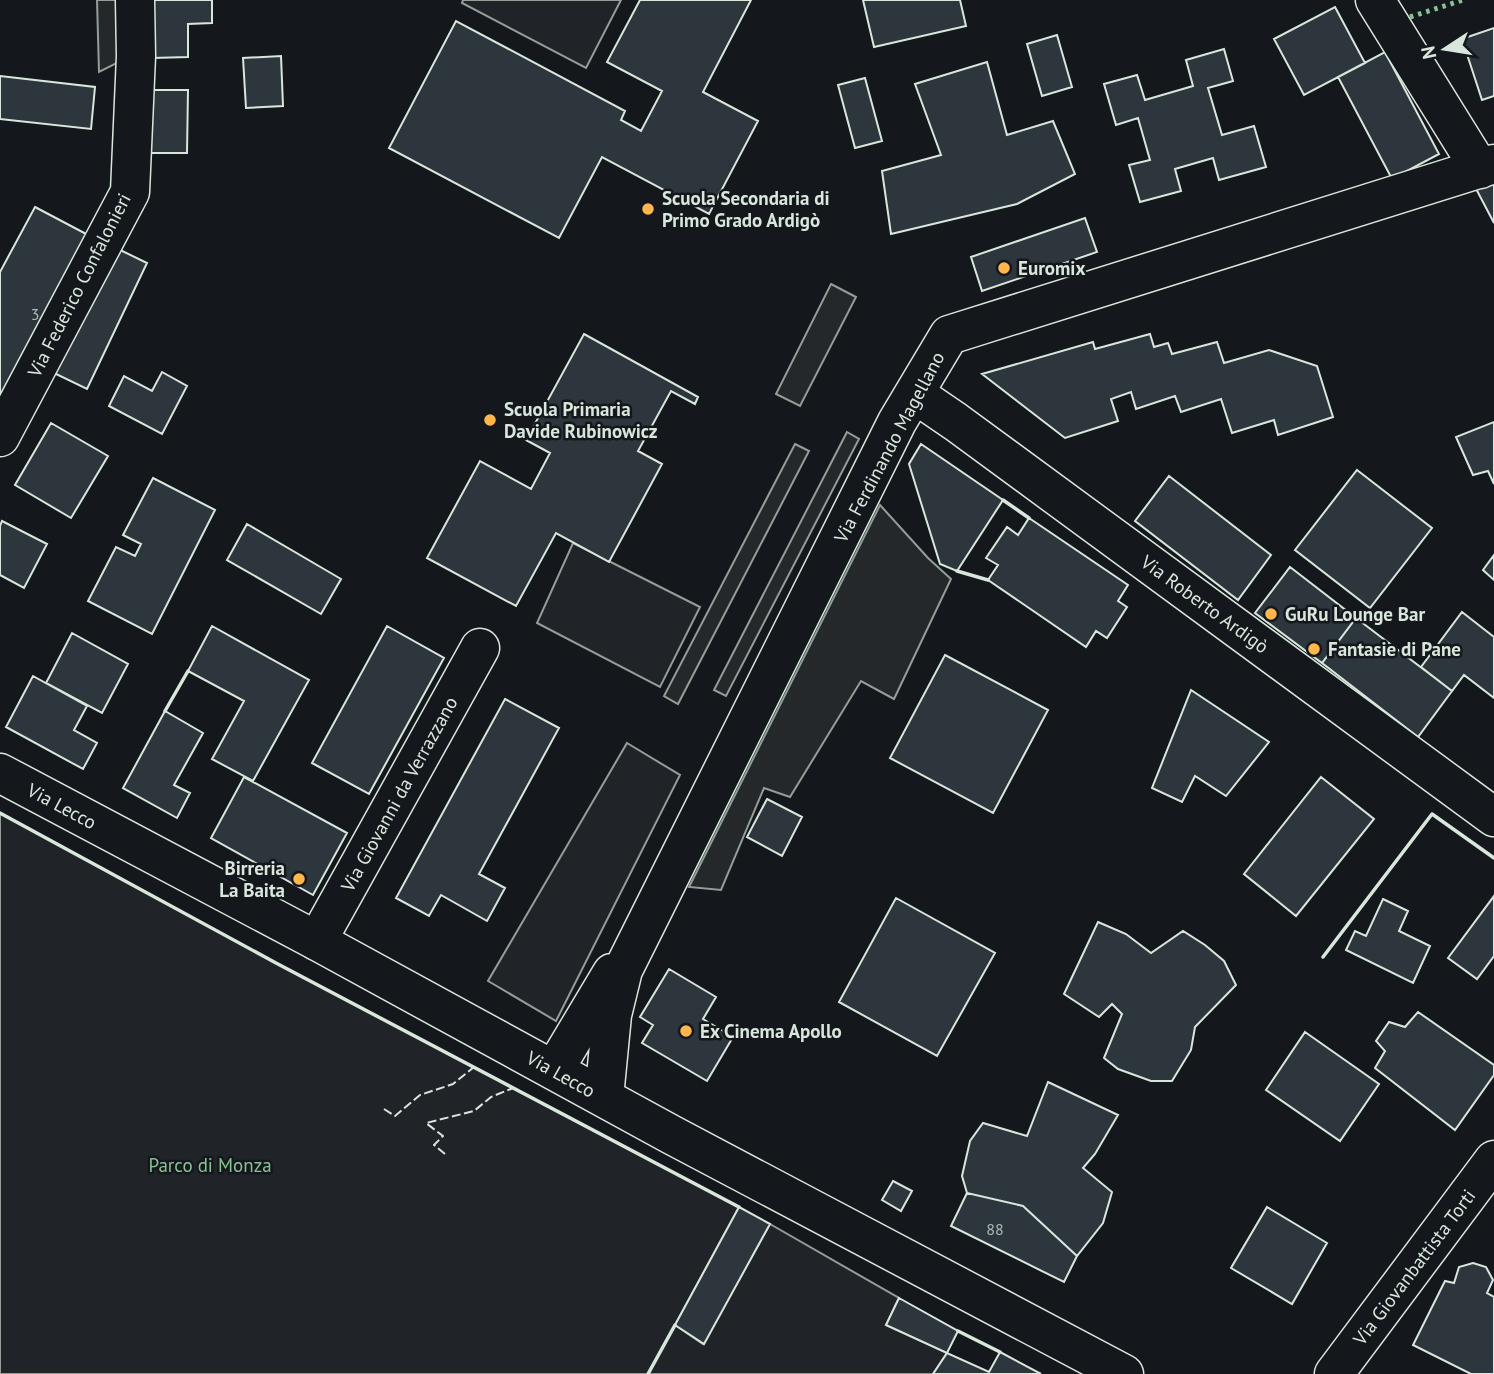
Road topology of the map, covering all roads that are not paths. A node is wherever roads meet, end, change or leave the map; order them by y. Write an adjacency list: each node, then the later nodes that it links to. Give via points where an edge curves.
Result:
1 (135, 0): 5 (street, Via Federico Confalonieri, via 130,192)
2 (1375, 0): 3 (street)
3 (1487, 167): 4 (street, Via Ferdinando Magellano, via 949,335)
4 (915, 394): 8 (street, Via Roberto Ardigò); 9 (street, Via Ferdinando Magellano)
5 (0, 437)
6 (480, 648): 10 (street, Via Giovanni da Verrazzano)
7 (0, 773): 10 (street, Via Lecco)
8 (1494, 817)
9 (647, 918): 11 (street, Via Ferdinando Magellano); 12 (street, Via Ferdinando Magellano, via 623,970 614,1004)
10 (317, 941): 11 (street, Via Lecco)
11 (554, 1070): 12 (street, Via Lecco)
12 (604, 1097): 14 (street, Via Lecco)
13 (1494, 1160): 15 (street, Via Giovanbattista Torti)
14 (1124, 1374)
15 (1334, 1374)

